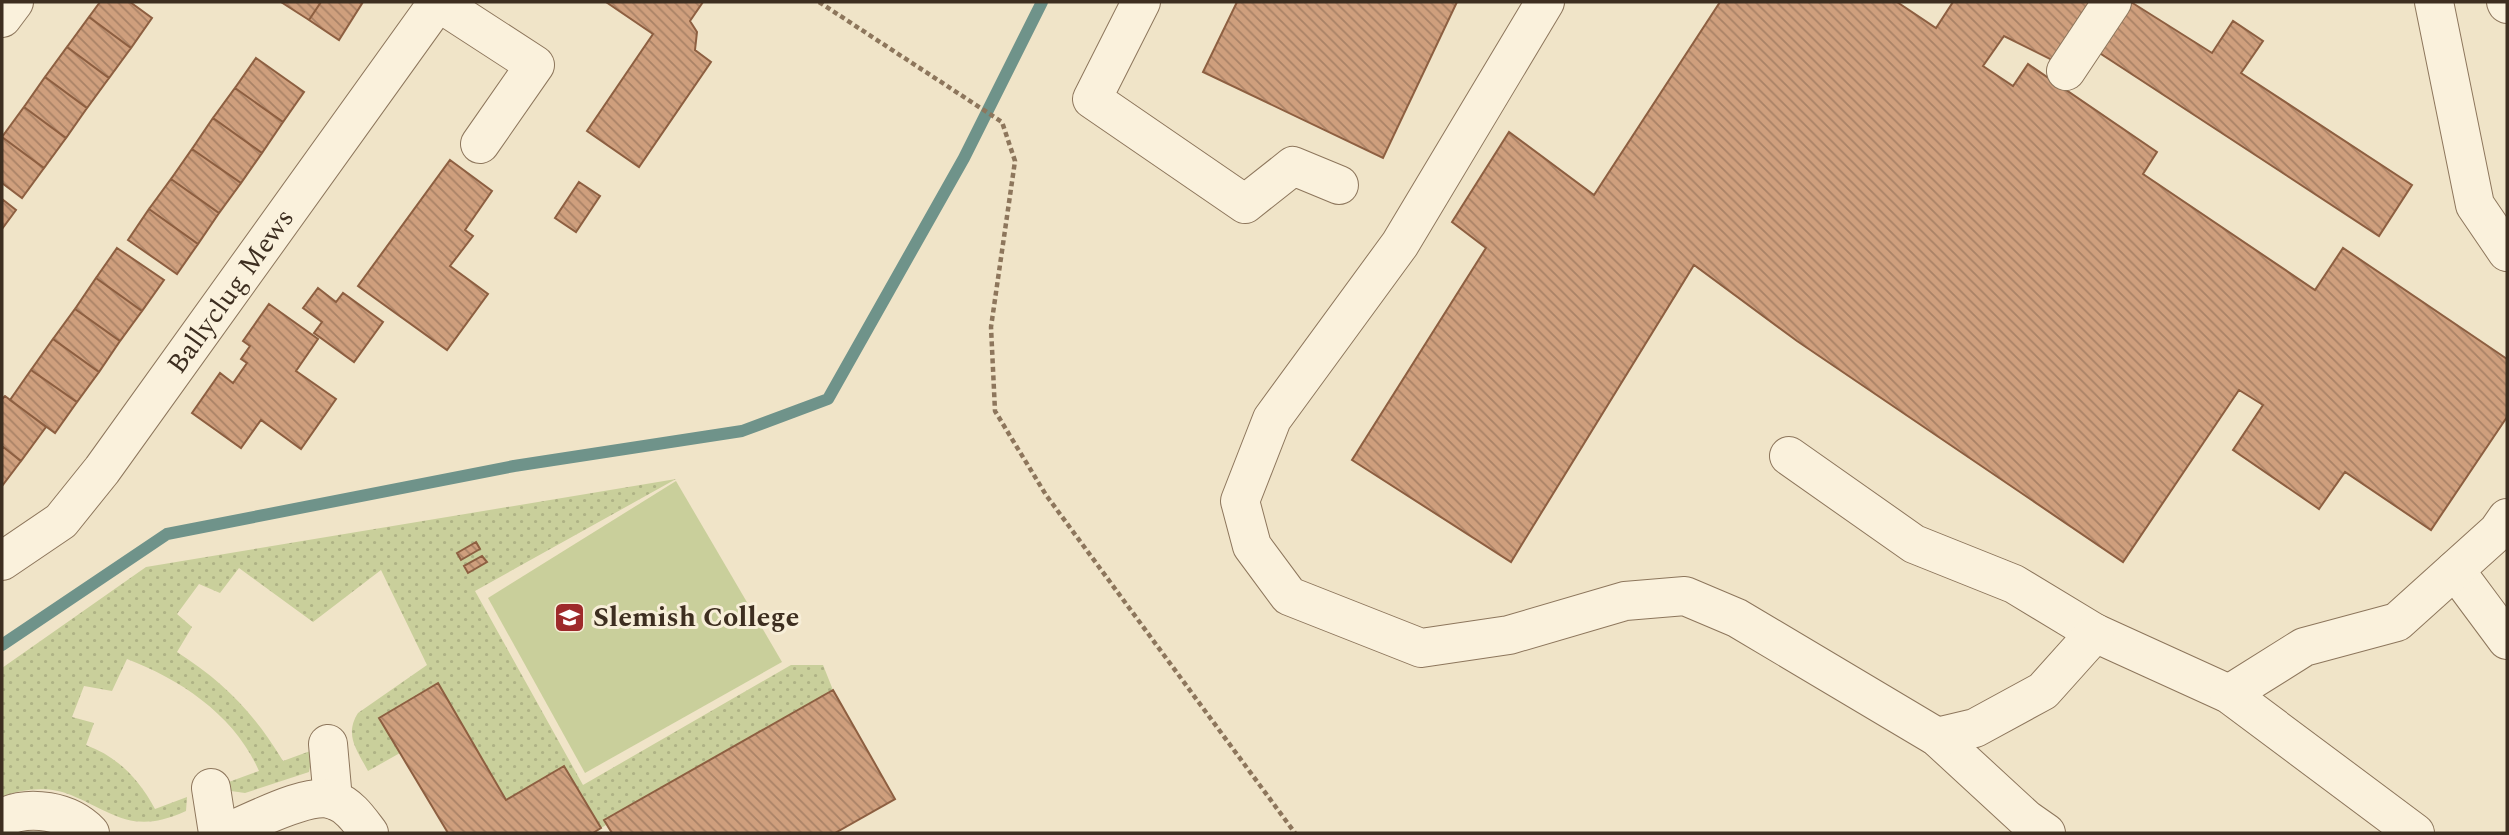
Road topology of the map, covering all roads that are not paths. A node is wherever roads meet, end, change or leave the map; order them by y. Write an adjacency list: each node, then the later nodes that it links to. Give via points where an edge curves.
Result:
1 (14, 2): 7 (street)
2 (438, 2): 9 (street, Ballyclug Mews, via 535,65); 14 (street, Ballyclug Mews, via 102,470 61,522)
3 (1141, 2): 10 (street, via 1092,99 1245,204 1293,166)
4 (1545, 2): 19 (street, via 1400,244 1272,419 1240,500 1251,546 1289,596 1421,648 1509,635 1625,601 1685,596 1737,618)
5 (2112, 2): 8 (street)
6 (2434, 2): 11 (street, via 2475,205)
7 (2, 18)
8 (2066, 71)
9 (480, 144)
10 (1339, 185)
11 (2507, 252)
12 (1789, 456): 16 (street, via 1914,544 2014,584)
13 (2507, 518): 15 (street)
14 (2, 561)
15 (2455, 570): 17 (street); 18 (street, via 2397,622 2304,647)
16 (2095, 634): 18 (street); 19 (street, via 2043,691 1975,728)
17 (2507, 640)
18 (2229, 694): 29 (street)
19 (1937, 737): 28 (street)
20 (328, 744): 22 (street)
21 (211, 788): 25 (street)
22 (333, 800): 26 (street, via 309,799); 27 (street, via 354,812)
23 (2, 818): 24 (street, via 33,810 60,814)
24 (90, 833)
25 (218, 833)
26 (225, 833)
27 (369, 833)
28 (2046, 833)
29 (2415, 833)

